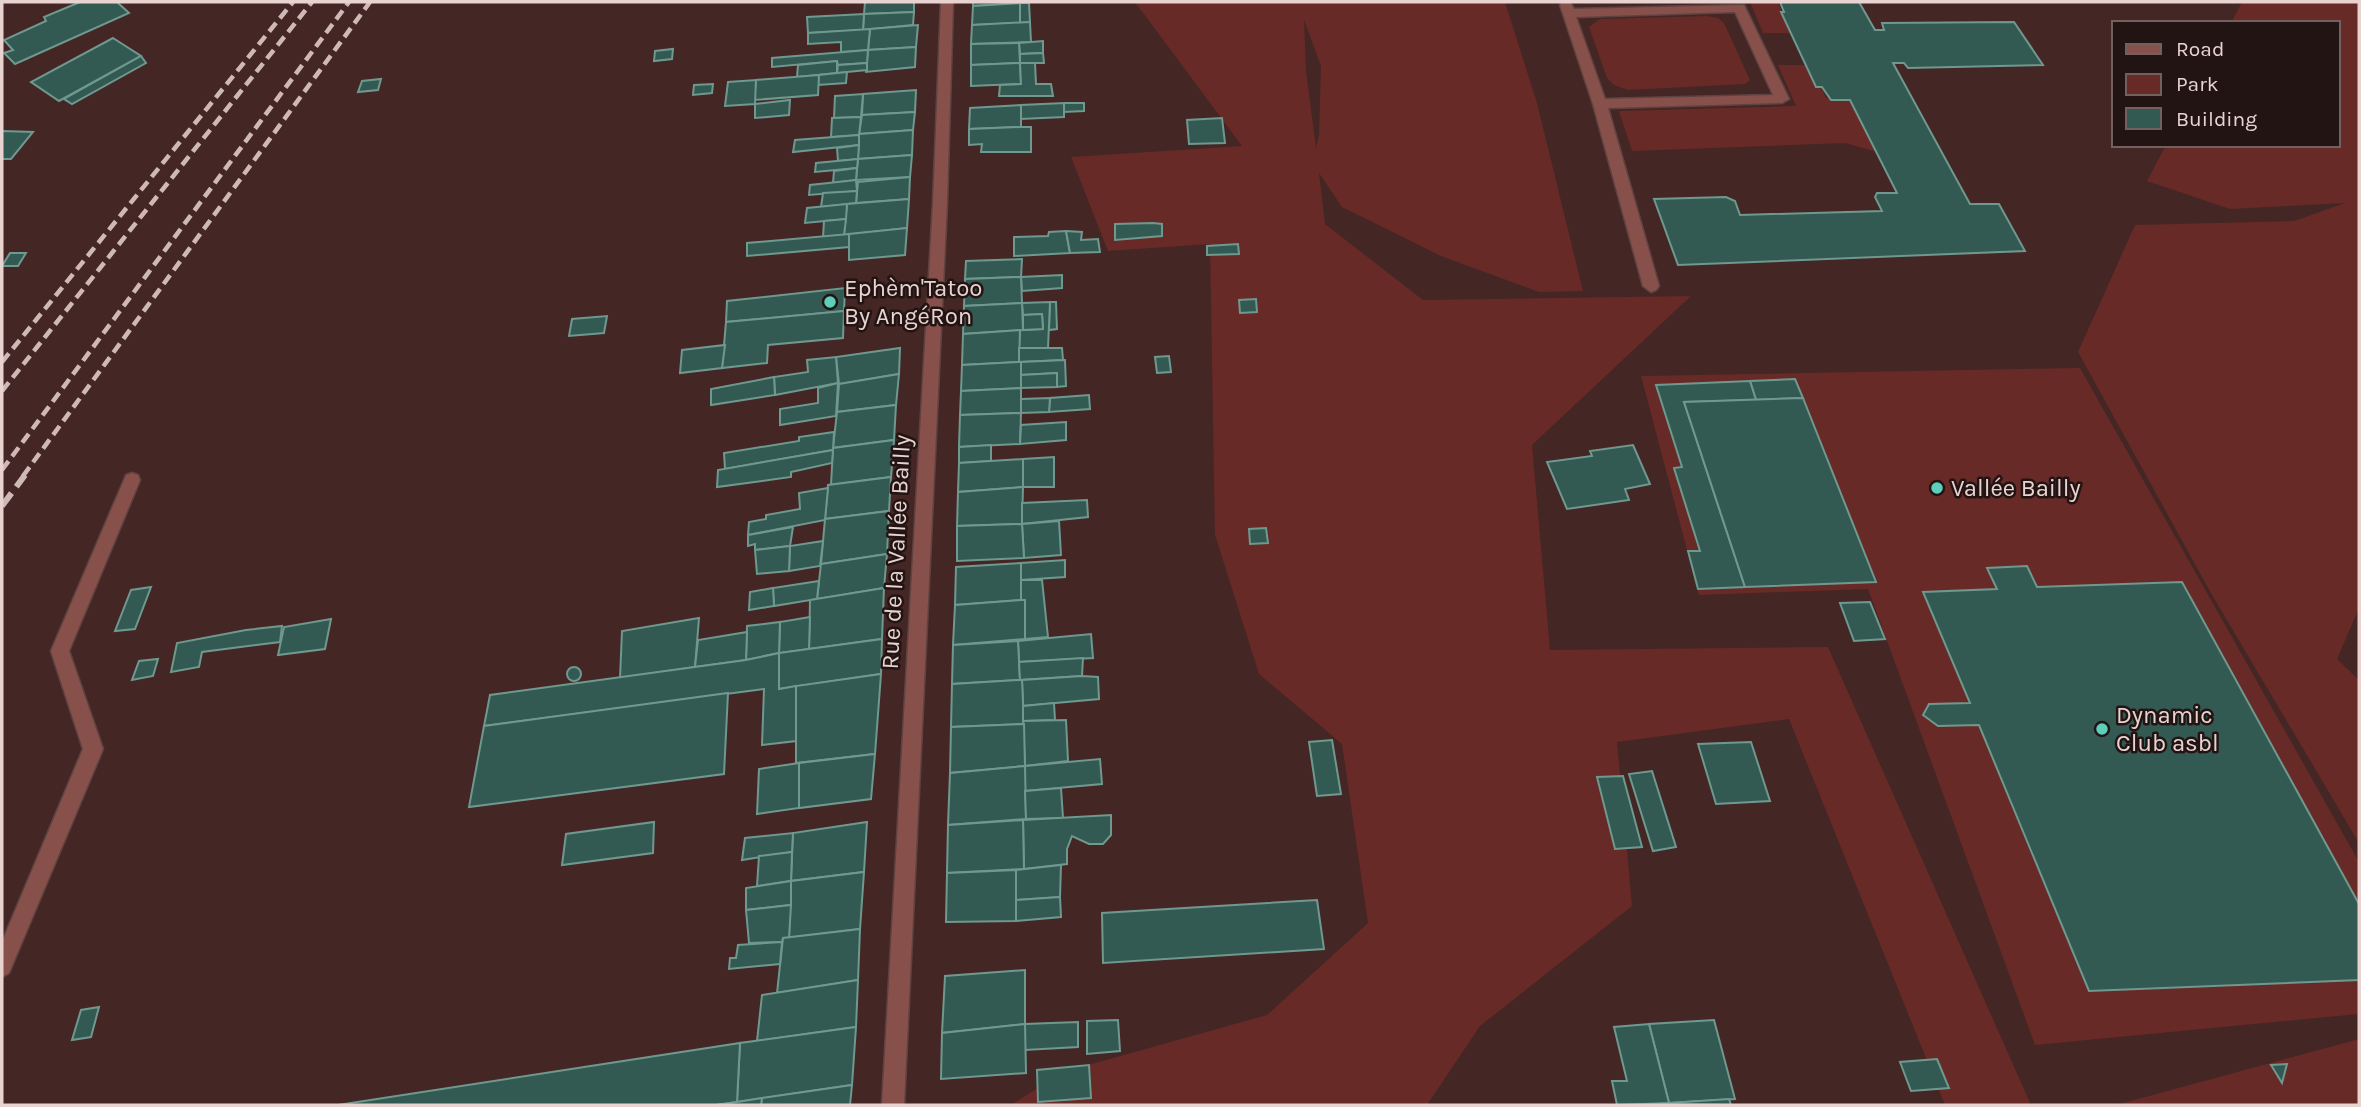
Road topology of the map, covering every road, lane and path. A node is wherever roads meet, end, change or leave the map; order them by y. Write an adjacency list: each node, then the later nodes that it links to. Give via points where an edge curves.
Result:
1 (947, 2): 7 (street, Rue de la Vallée Bailly)
2 (1567, 7): 3 (street); 3 (street, via 1740,8 1782,99)
3 (1600, 104): 4 (street)
4 (1651, 286)
5 (132, 480): 6 (street, via 60,651 93,749)
6 (2, 966)
7 (892, 1105)

